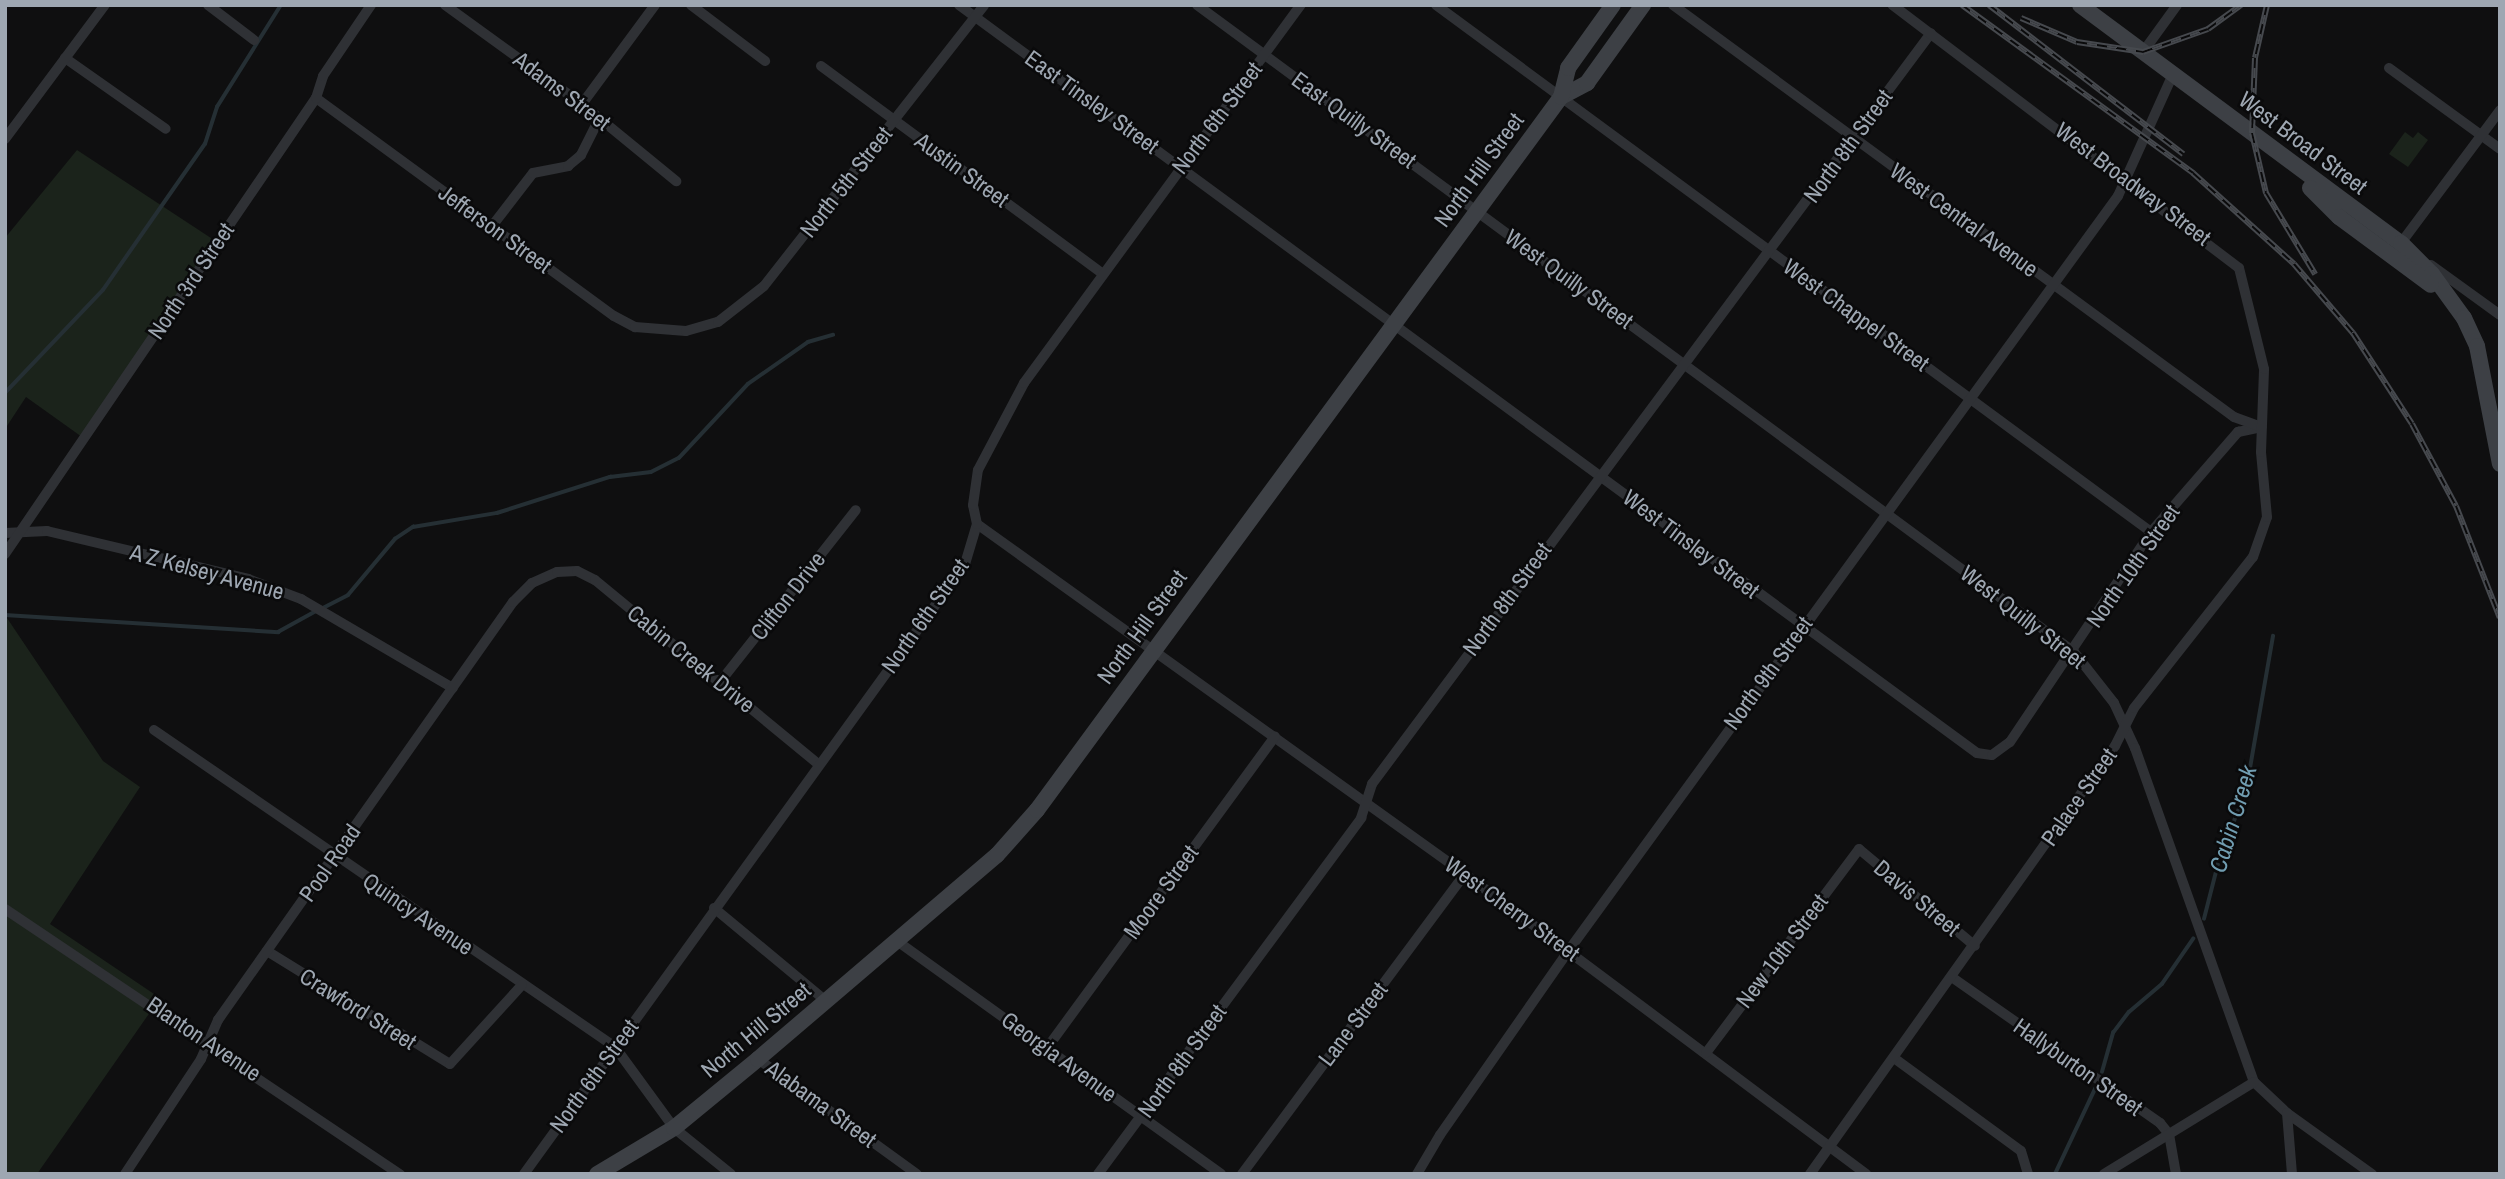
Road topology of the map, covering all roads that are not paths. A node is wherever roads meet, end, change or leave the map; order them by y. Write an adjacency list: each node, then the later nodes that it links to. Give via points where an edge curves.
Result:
1 (105, 5): 23 (street)
2 (208, 5): 20 (street)
3 (371, 5): 29 (street, North 3rd Street, via 323,76)
4 (445, 5): 30 (street, Adams Street)
5 (655, 5): 30 (street)
6 (691, 5): 24 (street)
7 (959, 5): 18 (street, East Tinsley Street)
8 (984, 5): 18 (street, North 5th Street)
9 (1197, 5): 22 (street, East Quilly Street)
10 (1301, 5): 22 (street, North 6th Street)
11 (1436, 5): 28 (street, West Chappel Street)
12 (1613, 5): 28 (street, North Hill Street, via 1567,68)
13 (1643, 5): 28 (street, via 1587,83)
14 (1673, 5): 36 (street, West Central Avenue)
15 (1893, 5): 19 (street, West Broadway Street)
16 (2080, 5): 21 (street, West Broad Street)
17 (2177, 5): 21 (street)
18 (975, 17): 33 (street, North 5th Street); 40 (street, East Tinsley Street)
19 (1931, 33): 36 (street, North 8th Street); 41 (street, West Broadway Street)
20 (254, 40)
21 (2143, 52): 27 (street, West Broad Street)
22 (1265, 54): 40 (street, North 6th Street); 43 (street, East Quilly Street)
23 (65, 58): 34 (street); 37 (street)
24 (765, 61)
25 (821, 66): 33 (street, Austin Street)
26 (2389, 68): 35 (street)
27 (2173, 74): 38 (street, West Broad Street); 41 (street, North 9th Street)
28 (1561, 97): 43 (street, North Hill Street); 46 (street, West Chappel Street)
29 (316, 98): 44 (street, Jefferson Street); 62 (street, North 3rd Street)
30 (582, 104): 32 (street, Adams Street)
31 (2500, 110): 35 (street)
32 (600, 119): 42 (street, Adams Street); 44 (street, via 581,155 568,166 533,173)
33 (895, 120): 47 (street, Austin Street); 52 (street, North 5th Street, via 764,286 718,322)
34 (166, 129)
35 (2481, 135): 39 (street); 45 (street)
36 (1854, 138): 46 (street, North 8th Street); 48 (street, West Central Avenue)
37 (5, 139)
38 (2263, 142): 45 (street, West Broad Street); 49 (street, via 2339,217)
39 (2500, 149)
40 (1180, 167): 47 (street, North 6th Street); 51 (street, East Tinsley Street)
41 (2127, 178): 48 (street, North 9th Street); 56 (street, West Broadway Street, via 2239,268 2249,292 2264,369)
42 (676, 181)
43 (1477, 211): 51 (street, North Hill Street); 53 (street, West Quilly Street)
44 (492, 226): 52 (street, Jefferson Street, via 614,316 635,327)
45 (2401, 243): 49 (street); 50 (street, West Broad Street)
46 (1770, 253): 53 (street, North 8th Street); 54 (street, West Chappel Street)
47 (1103, 274): 61 (street, North 6th Street, via 1024,383 999,426 978,470 973,505)
48 (2052, 285): 54 (street, North 9th Street); 56 (street, West Central Avenue, via 2234,417)
49 (2453, 301): 55 (street, via 2477,346)
50 (2500, 315)
51 (1393, 324): 58 (street, West Tinsley Street); 68 (street, North Hill Street)
52 (686, 331)
53 (1686, 365): 58 (street, North 8th Street); 60 (street, West Quilly Street)
54 (1969, 397): 60 (street, North 9th Street); 63 (street, West Chappel Street)
55 (2495, 397): 57 (street)
56 (2261, 427): 63 (street, North 10th Street, via 2238,432); 72 (street, Palace Street, via 2267,517 2263,536 2253,557 2134,708)
57 (2499, 456)
58 (1602, 477): 67 (street, West Tinsley Street); 77 (street, North 8th Street, via 1584,493 1372,784)
59 (856, 510): 70 (street, Clifton Drive)
60 (1887, 511): 67 (street, North 9th Street); 69 (street, West Quilly Street)
61 (977, 524): 68 (street, West Cherry Street); 76 (street, North 6th Street, via 965,564)
62 (23, 528): 64 (street); 65 (street, North 3rd Street); 71 (street, A Z Kelsey Avenue, via 248,579 332,616)
63 (2151, 532): 69 (street, North 10th Street)
64 (5, 533)
65 (5, 554)
66 (557, 572): 70 (street, Cabin Creek Drive, via 577,571 595,580); 71 (street, Pool Road, via 532,583 513,602)
67 (1802, 626): 75 (street, West Tinsley Street, via 1960,742 1977,753); 85 (street, North 9th Street)
68 (1154, 649): 74 (street, West Cherry Street); 83 (street, North Hill Street, via 1037,810 997,855)
69 (2074, 652): 72 (street, West Quilly Street, via 2098,678); 75 (street, North 10th Street, via 2010,742)
70 (720, 682): 76 (street, Cabin Creek Drive)
71 (453, 688): 79 (street, Pool Road)
72 (2125, 727): 84 (street, Palace Street); 96 (street, West Quilly Street)
73 (154, 730): 79 (street, Quincy Avenue)
74 (1275, 736): 77 (street, West Cherry Street); 92 (street, Moore Street)
75 (1992, 755)
76 (818, 764): 81 (street, North 6th Street)
77 (1366, 803): 80 (street, West Cherry Street); 98 (street, North 8th Street, via 1361,818)
78 (1859, 849): 84 (street, Davis Street); 93 (street, New 10th Street)
79 (334, 857): 86 (street, Pool Road); 88 (street, Quincy Avenue)
80 (1465, 874): 85 (street, West Cherry Street); 111 (street, Lane Street)
81 (714, 908): 89 (street); 91 (street, North 6th Street)
82 (5, 909): 90 (street, Blanton Avenue)
83 (897, 941): 89 (street, North Hill Street); 92 (street, Georgia Avenue)
84 (1975, 946): 87 (street, Palace Street)
85 (1569, 950): 93 (street, West Cherry Street); 112 (street, North 9th Street, via 1440,1135)
86 (267, 951): 88 (street, Crawford Street, via 450,1065); 90 (street, Pool Road, via 218,1020)
87 (1953, 978): 94 (street, Palace Street); 100 (street, Hallyburton Street)
88 (522, 985): 91 (street, Quincy Avenue)
89 (825, 1000): 95 (street, North Hill Street)
90 (209, 1042): 102 (street, Pool Road); 105 (street, Blanton Avenue)
91 (615, 1047): 99 (street); 106 (street, North 6th Street)
92 (1047, 1048): 98 (street, Georgia Avenue)
93 (1706, 1053): 101 (street, West Cherry Street)
94 (1894, 1058): 101 (street, Palace Street); 115 (street, via 2021,1151)
95 (758, 1059): 99 (street, North Hill Street); 109 (street, Alabama Street)
96 (2254, 1082): 97 (street, West Quilly Street); 100 (street)
97 (2287, 1114): 118 (street); 119 (street, West Quilly Street)
98 (1141, 1116): 103 (street, Georgia Avenue); 110 (street, North 8th Street)
99 (674, 1128): 107 (street, North Hill Street); 108 (street)
100 (2169, 1134): 116 (street); 117 (street)
101 (1830, 1146): 113 (street, Palace Street); 114 (street, West Cherry Street)
102 (128, 1170): 104 (street)
103 (1218, 1173)
104 (140, 1174)
105 (400, 1174)
106 (524, 1174)
107 (597, 1174)
108 (731, 1174)
109 (917, 1174)
110 (1098, 1174)
111 (1241, 1174)
112 (1418, 1174)
113 (1810, 1174)
114 (1866, 1174)
115 (2028, 1174)
116 (2104, 1174)
117 (2176, 1174)
118 (2292, 1174)
119 (2372, 1174)

